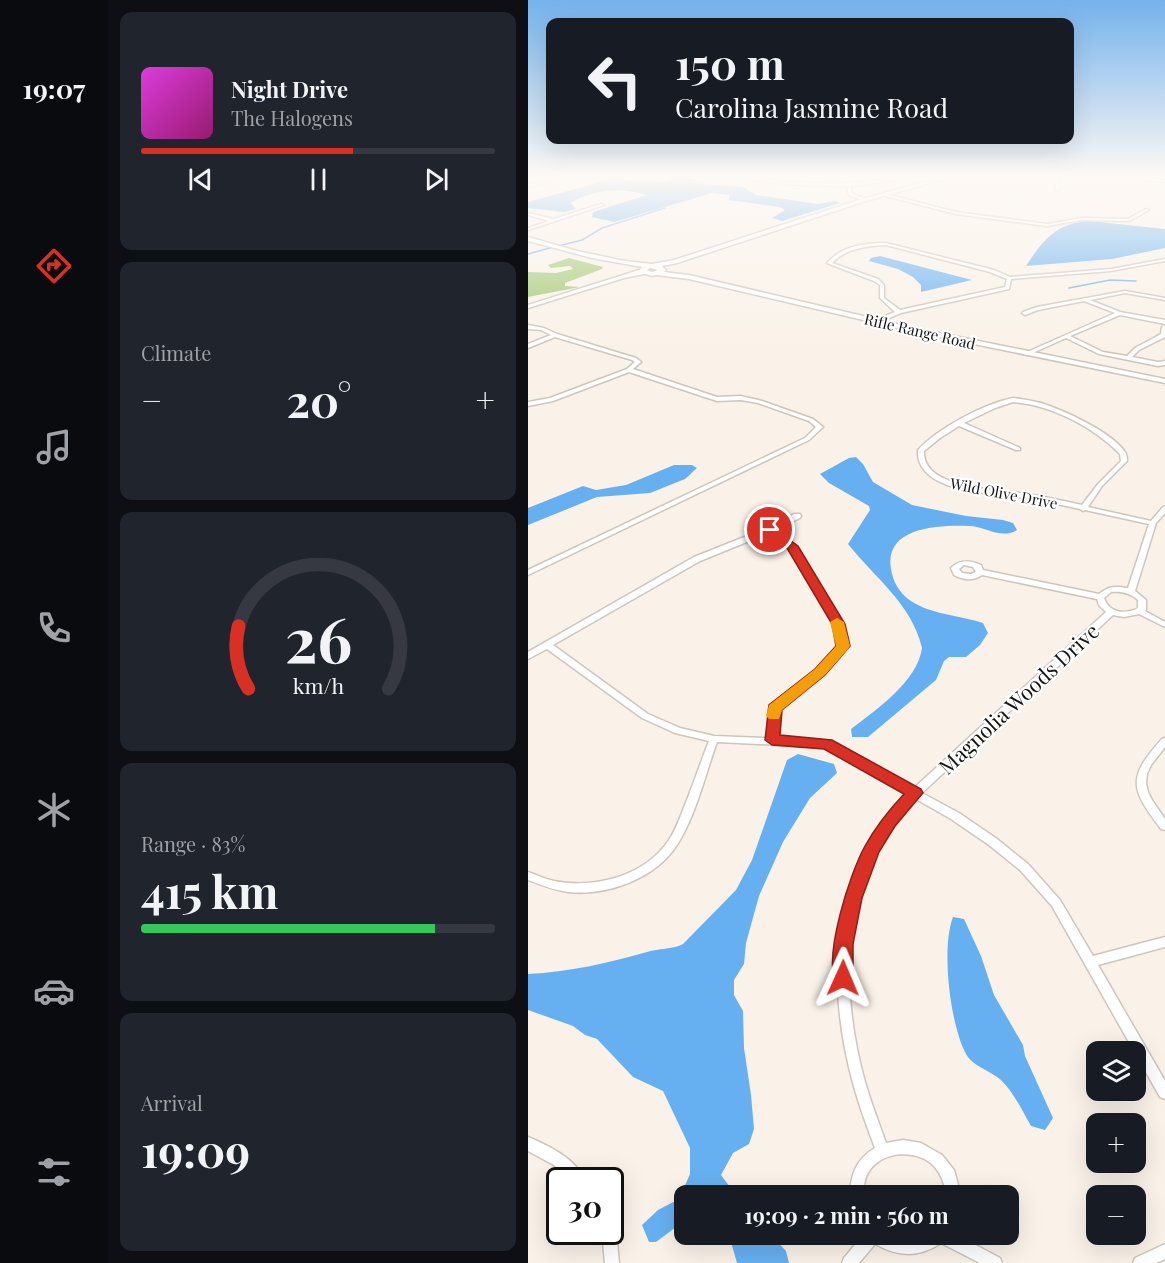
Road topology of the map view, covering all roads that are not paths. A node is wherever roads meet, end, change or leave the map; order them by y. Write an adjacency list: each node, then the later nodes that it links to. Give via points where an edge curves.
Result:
1 (757, 235): 4 (main road)
2 (528, 239): 4 (main road, Rifle Range Road)
3 (1165, 260): 5 (street, via 1111,270)
4 (652, 270): 8 (street); 12 (main road, Rifle Range Road)
5 (1009, 278): 9 (street, via 1007,288); 9 (street, via 886,244 868,244 834,256 829,263 882,285 882,298)
6 (1083, 299): 7 (street, via 1125,292); 10 (street); 11 (street)
7 (1165, 299)
8 (528, 307)
9 (899, 312): 12 (street)
10 (1119, 313): 13 (street); 17 (street)
11 (1025, 314)
12 (877, 321): 19 (main road, Rifle Range Road)
13 (1165, 322)
14 (528, 327): 16 (street)
15 (1165, 327): 20 (street, via 1164,335)
16 (555, 335): 18 (street); 22 (street, via 637,360 637,366)
17 (1067, 337): 19 (street); 20 (street, via 1101,353)
18 (528, 346)
19 (1026, 354): 23 (main road, Rifle Range Road)
20 (1128, 358): 21 (street)
21 (1165, 363)
22 (629, 370): 24 (street, via 545,402); 33 (street, via 713,398 760,402 820,427 807,439)
23 (1165, 381)
24 (528, 404)
25 (960, 424): 26 (street); 28 (street, Wild Olive Drive, via 930,439 921,450 922,465 929,473 955,485); 28 (street, Wild Olive Drive, via 1005,402 1026,401 1076,422 1118,448 1124,461)
26 (1018, 449)
27 (1165, 508): 30 (street)
28 (1083, 509): 30 (street, Wild Olive Drive)
29 (797, 516): 31 (street)
30 (1153, 523): 34 (street)
31 (770, 530): 39 (street, via 697,559); 42 (street, via 792,546 838,624 843,646 820,672 774,708)
32 (980, 572): 35 (street)
33 (528, 573)
34 (1131, 591): 35 (street, via 1109,590); 36 (street, via 1144,605)
35 (1100, 597): 37 (street, via 1103,606)
36 (1139, 611): 37 (street, via 1126,615); 38 (street)
37 (1112, 612): 44 (street, Magnolia Woods Drive)
38 (1165, 625)
39 (547, 645): 40 (street); 41 (street, via 645,716 678,731)
40 (528, 656)
41 (714, 739): 42 (street); 46 (street, via 673,842 646,868 602,886 555,885)
42 (772, 740): 44 (street, via 827,744)
43 (1165, 741): 45 (street, via 1145,763 1141,779 1142,792)
44 (915, 793): 48 (street, via 993,842 1024,867 1056,903); 51 (street, Magnolia Woods Drive, via 889,821 871,850 853,898 844,944 843,996 856,1073)
45 (1165, 826)
46 (528, 876)
47 (1165, 942): 48 (street)
48 (1090, 962): 49 (street)
49 (1165, 1093)
50 (528, 1144): 52 (street)
51 (882, 1150): 53 (street, via 860,1173); 54 (street, via 912,1146 926,1151 939,1160)
52 (565, 1167)
53 (858, 1185)
54 (951, 1185)
55 (610, 1245): 61 (street)
56 (864, 1245): 62 (street)
57 (892, 1245): 58 (street)
58 (924, 1245)
59 (960, 1245): 63 (street)
60 (1165, 1251): 64 (street)
61 (612, 1263)
62 (849, 1263)
63 (995, 1263)
64 (1140, 1263)

